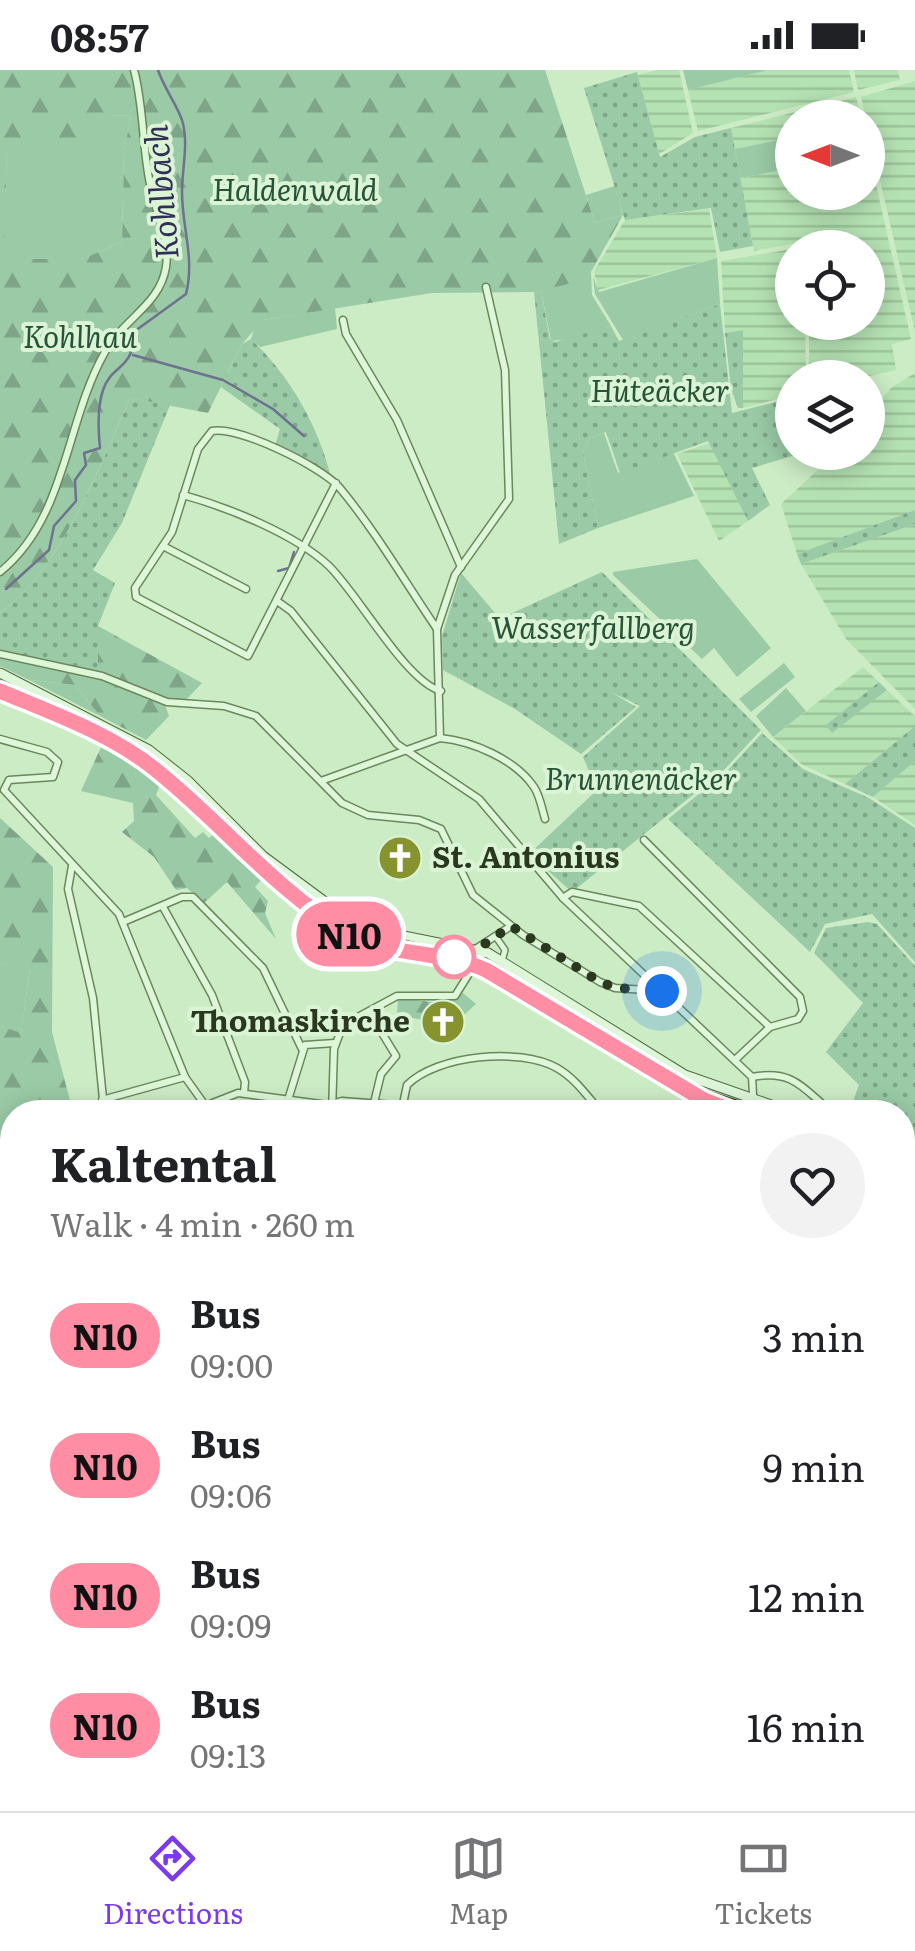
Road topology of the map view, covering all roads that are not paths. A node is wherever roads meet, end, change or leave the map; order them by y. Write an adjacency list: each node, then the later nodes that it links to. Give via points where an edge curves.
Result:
1 (134, 70): 9 (street, via 167,251 161,291 105,352 43,517)
2 (486, 287): 8 (street, via 504,357 510,499)
3 (343, 320): 8 (street, via 406,440)
4 (336, 484): 5 (street, via 256,439 217,430 198,450); 7 (street); 12 (street)
5 (183, 495): 6 (street); 7 (street, via 221,506)
6 (163, 546): 10 (street); 11 (street, via 135,588 138,600 248,656)
7 (303, 548): 11 (street); 16 (street, via 331,568 417,677)
8 (460, 566): 12 (street)
9 (0, 572)
10 (246, 588)
11 (277, 601): 19 (street)
12 (438, 629): 16 (street)
13 (0, 654): 20 (street, via 102,676 167,702 256,716)
14 (0, 673): 29 (main road, via 150,750 264,856 352,922 380,934)
15 (0, 690): 31 (main road, via 144,761 255,864 350,934)
16 (441, 692): 17 (street)
17 (440, 738): 19 (street); 21 (street, via 468,743 502,761 534,787)
18 (0, 739): 23 (street, via 47,752 58,762 53,776 9,780 4,790)
19 (404, 751): 20 (street); 24 (street, via 480,799)
20 (321, 781): 27 (street, via 358,812 441,829 468,888)
21 (546, 819)
22 (644, 840): 35 (street, via 793,986 801,1015)
23 (72, 866): 26 (street); 40 (street, via 68,889 93,998 102,1100)
24 (563, 898): 34 (street); 35 (street, via 572,892 639,906)
25 (162, 907): 26 (street); 38 (street, via 193,898 262,968); 42 (street, via 212,995)
26 (123, 922): 40 (street)
27 (511, 926): 28 (street); 34 (street, via 600,982)
28 (496, 937): 30 (street); 32 (street, via 505,950)
29 (462, 945): 30 (main road); 31 (street)
30 (480, 950): 31 (street); 32 (main road); 33 (street)
31 (462, 959): 33 (main road)
32 (502, 961): 51 (main road, via 685,1075)
33 (474, 964): 36 (street, via 466,985 450,998 397,996 356,1015); 50 (main road)
34 (662, 991): 39 (street)
35 (770, 1027): 39 (street)
36 (338, 1033): 37 (street); 47 (street, via 374,1020 394,1047)
37 (335, 1043): 38 (street, via 310,1042); 46 (street)
38 (302, 1049): 45 (street)
39 (735, 1060): 41 (street)
40 (185, 1076): 43 (street)
41 (752, 1077): 52 (street); 53 (street, via 796,1078)
42 (244, 1093): 44 (street); 45 (street)
43 (201, 1100)
44 (228, 1100)
45 (288, 1100)
46 (332, 1100)
47 (375, 1100)
48 (404, 1100): 49 (street, via 406,1086 430,1071 510,1058 559,1070)
49 (588, 1100)
50 (704, 1100)
51 (739, 1100)
52 (754, 1100)
53 (819, 1100)

